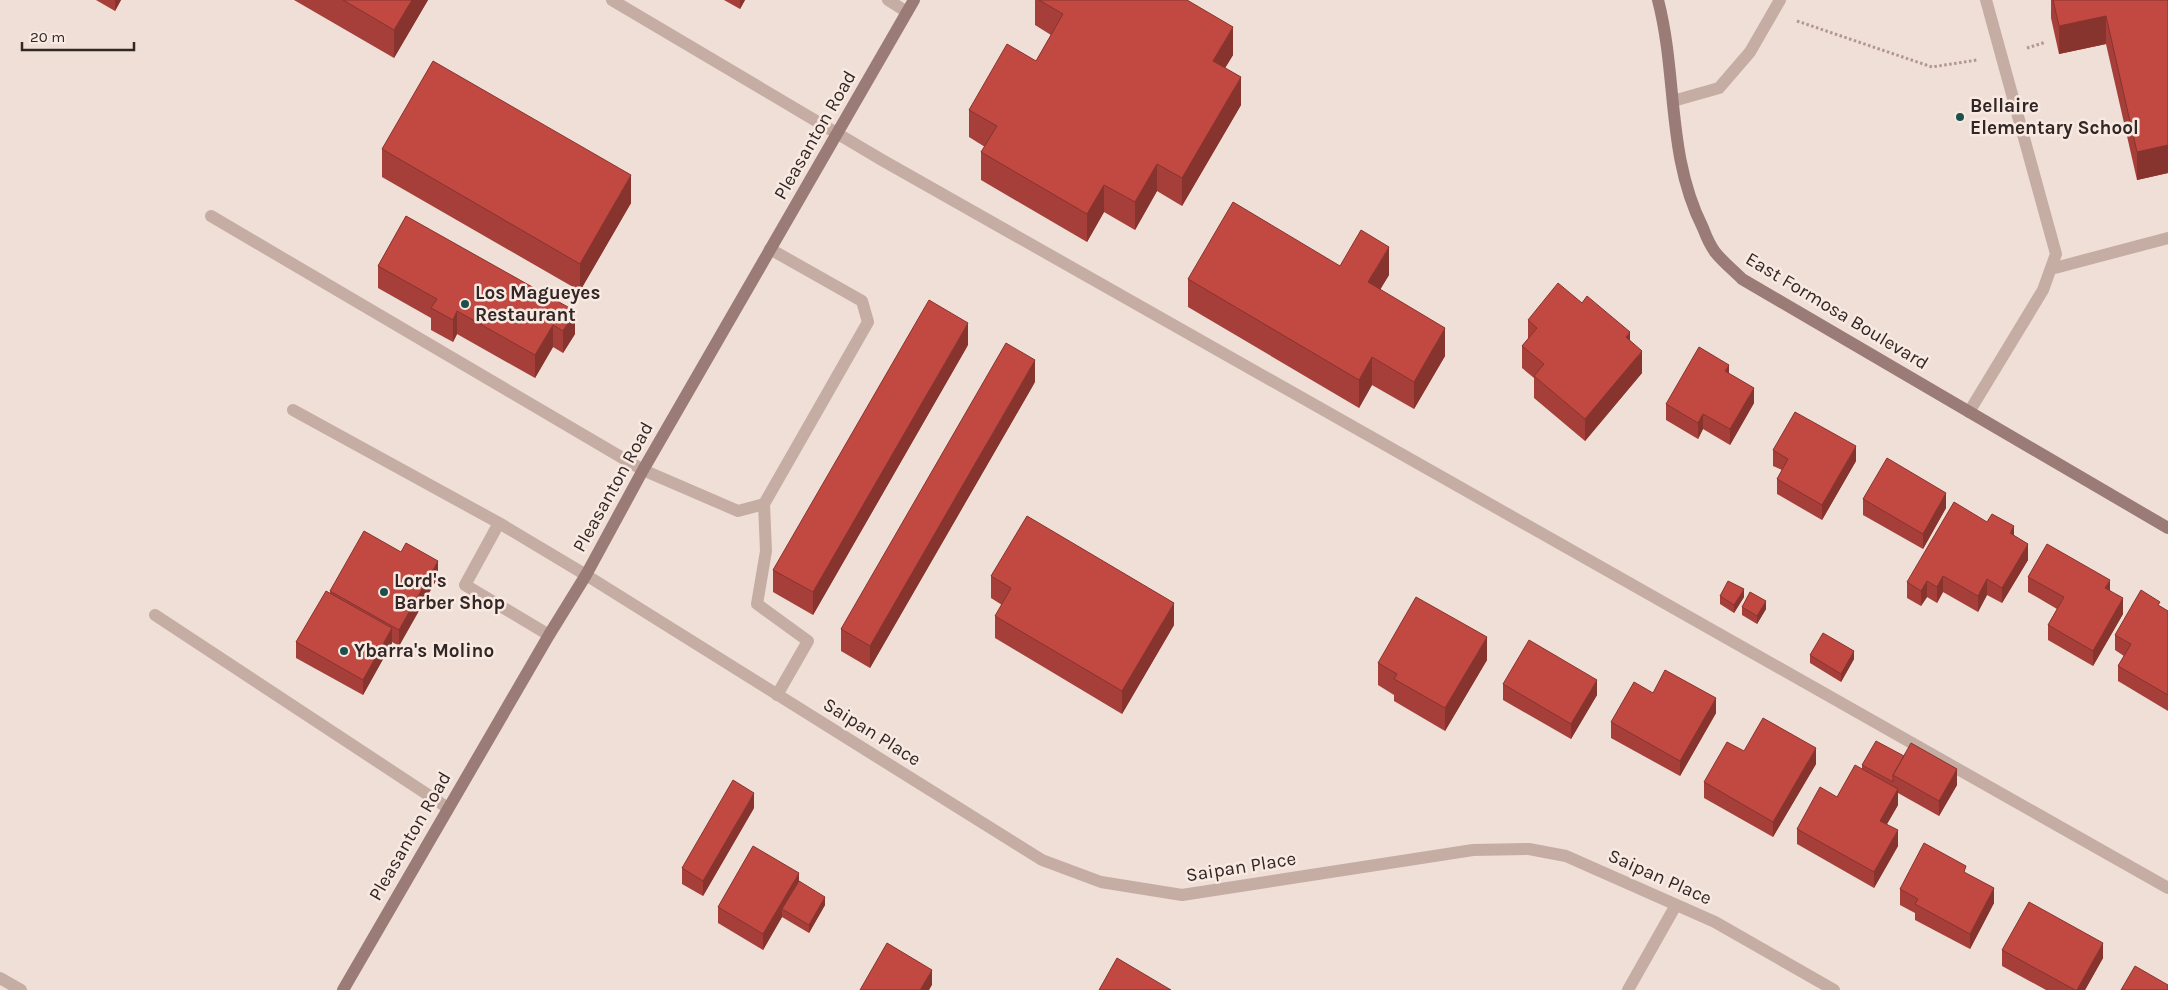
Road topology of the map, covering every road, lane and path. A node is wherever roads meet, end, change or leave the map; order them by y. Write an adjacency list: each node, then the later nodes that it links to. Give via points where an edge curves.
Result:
1 (612, 0): 12 (street)
2 (888, 0): 7 (street)
3 (914, 0): 7 (main road, Pleasanton Road)
4 (1658, 0): 11 (main road, East Formosa Boulevard, via 1665,27)
5 (1780, 0): 8 (street)
6 (1986, 0): 10 (street)
7 (907, 12): 12 (main road, Pleasanton Road)
8 (1772, 13): 10 (path, via 1932,67); 11 (street, via 1750,52 1719,88)
9 (2046, 42): 10 (path)
10 (2001, 55): 16 (street, via 2056,254)
11 (1673, 101): 18 (main road, East Formosa Boulevard, via 1684,182 1714,251 1742,279)
12 (837, 134): 15 (main road, Pleasanton Road); 28 (street)
13 (211, 216): 19 (street)
14 (2168, 238): 16 (street)
15 (770, 249): 19 (main road, Pleasanton Road); 20 (street, via 862,301 868,322)
16 (2051, 268): 18 (street, via 2042,290)
17 (293, 410): 21 (street, Saipan Place)
18 (1969, 412): 22 (main road, East Formosa Boulevard)
19 (643, 470): 20 (street, via 738,511); 23 (main road, Pleasanton Road)
20 (764, 504): 26 (street, via 766,551 757,604 808,641)
21 (499, 523): 23 (street, Saipan Place); 25 (street, via 465,586)
22 (2168, 528)
23 (586, 575): 25 (main road, Pleasanton Road); 26 (street, Saipan Place)
24 (155, 615): 27 (street)
25 (549, 635): 27 (main road, Pleasanton Road)
26 (777, 695): 29 (street, Saipan Place, via 1042,860 1101,882 1182,896 1473,850 1529,849 1566,856)
27 (448, 808): 32 (main road, Pleasanton Road)
28 (2168, 888)
29 (1676, 905): 33 (street); 34 (street, Saipan Place, via 1715,922)
30 (0, 978): 31 (street)
31 (21, 990)
32 (343, 990)
33 (1628, 990)
34 (1834, 990)

